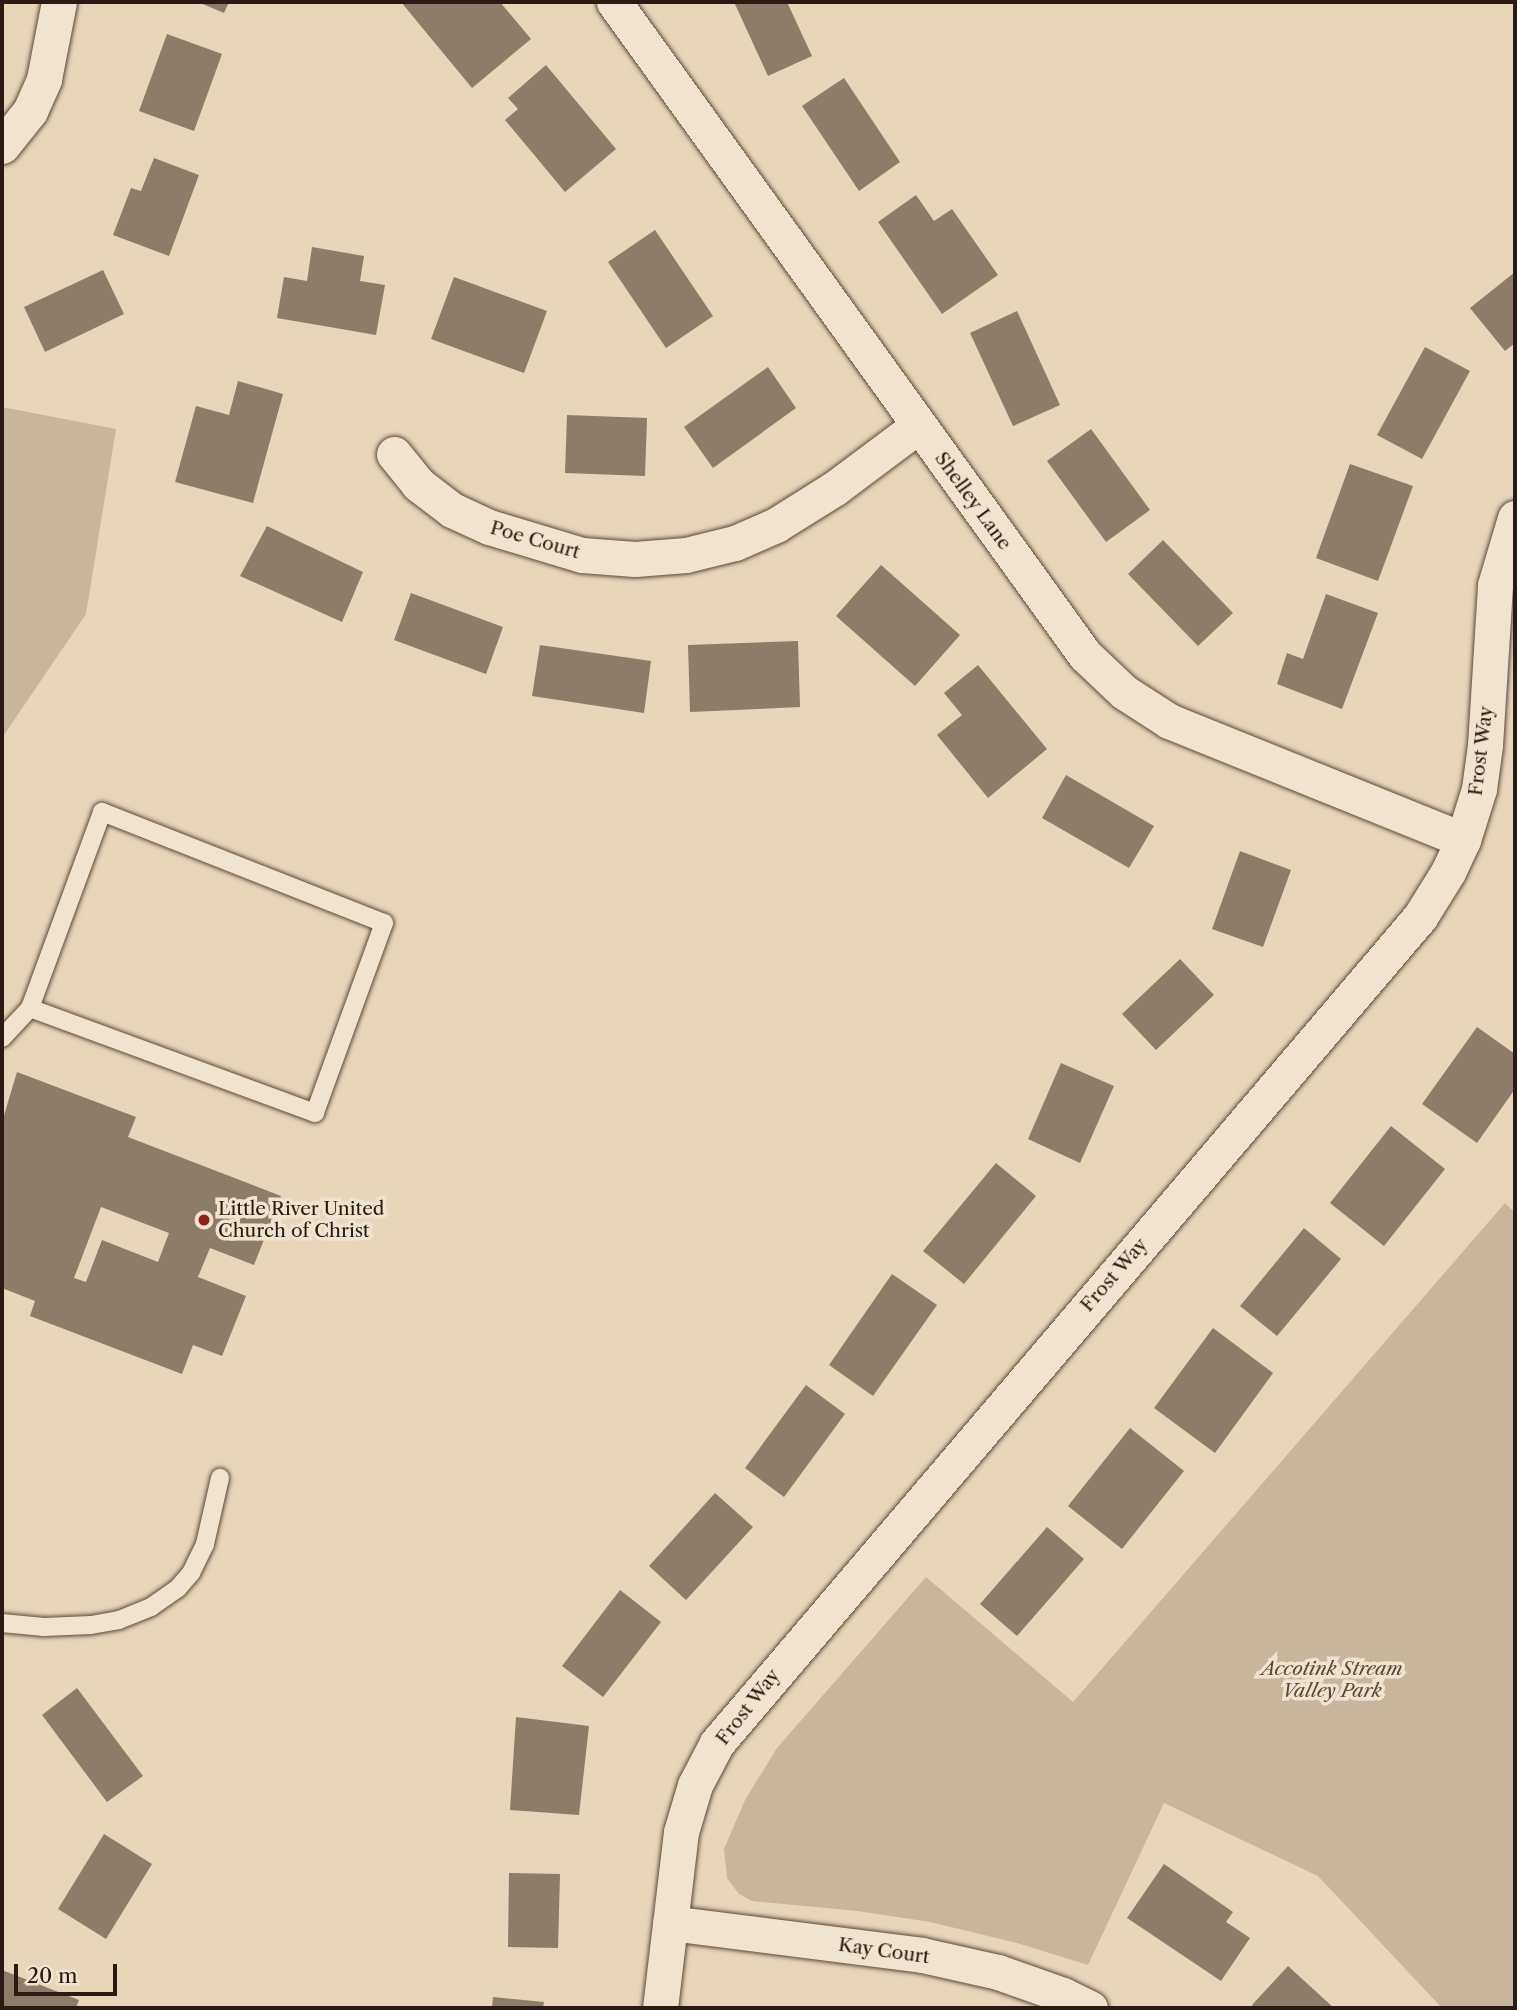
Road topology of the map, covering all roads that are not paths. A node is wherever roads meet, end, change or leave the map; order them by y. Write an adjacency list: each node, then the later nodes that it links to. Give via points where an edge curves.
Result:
1 (59, 2): 3 (street, via 44,79 30,111)
2 (614, 2): 4 (street, Shelley Lane)
3 (2, 146)
4 (918, 426): 5 (street, Poe Court, via 776,525 686,555 635,559 582,555 489,527 452,510 418,484); 7 (street, Shelley Lane, via 1085,655 1124,692 1197,735)
5 (394, 454)
6 (1515, 518): 7 (street, Frost Way, via 1495,585 1485,745 1479,789)
7 (1463, 840): 12 (street, Frost Way, via 1420,917 717,1743 695,1785 681,1832)
8 (30, 1008): 8 (lane, via 102,812 384,923 315,1113); 9 (lane)
9 (2, 1038)
10 (220, 1478): 11 (lane, via 205,1544 191,1573 151,1607 90,1625)
11 (2, 1623)
12 (670, 1923): 13 (street, Frost Way); 14 (street, Kay Court, via 922,1955 998,1972)
13 (660, 2008)
14 (1090, 2008)

